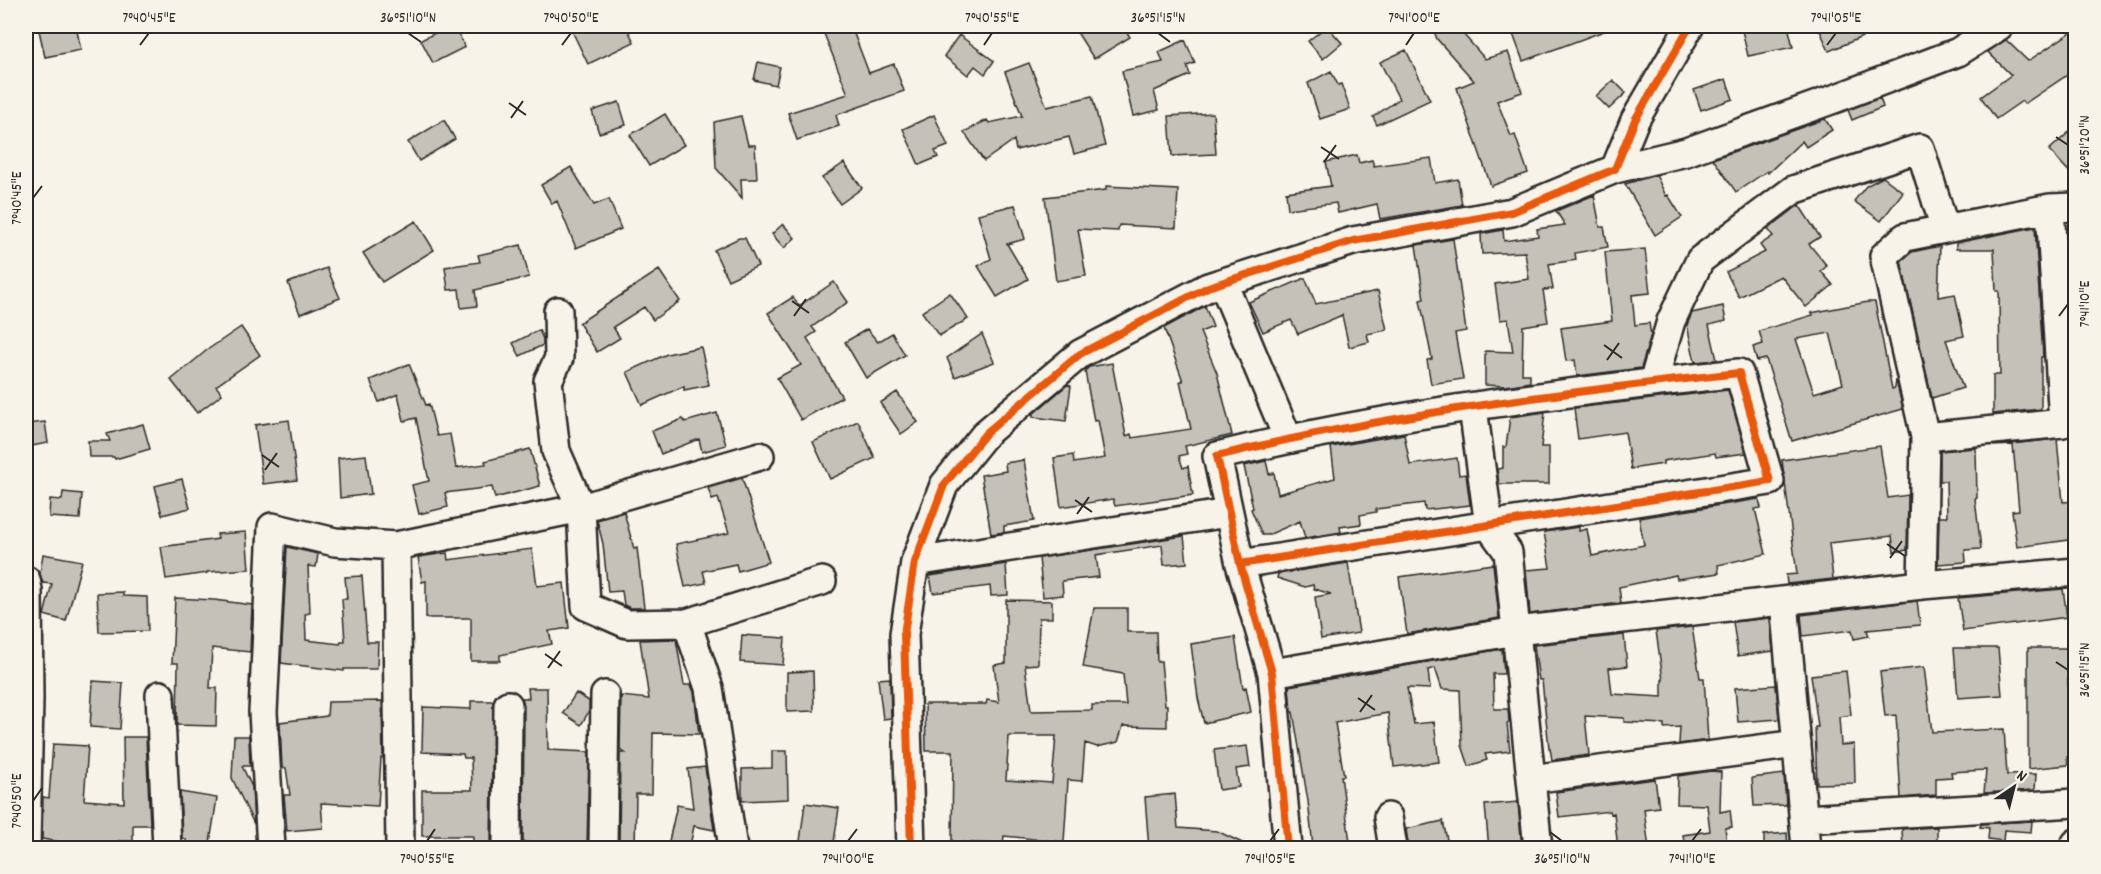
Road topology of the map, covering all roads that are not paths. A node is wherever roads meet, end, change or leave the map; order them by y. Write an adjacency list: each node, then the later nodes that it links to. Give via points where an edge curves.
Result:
1 (1690, 26): 3 (street, via 1635,120)
2 (1999, 26): 3 (street, via 1958,51 1834,99 1686,152)
3 (1615, 170): 6 (street, via 1512,212 1353,241)
4 (2063, 208): 5 (street); 10 (street, via 2063,423)
5 (1945, 229): 8 (street, via 1920,148 1792,190 1700,260 1671,321); 10 (street, via 1905,237 1884,256)
6 (1223, 283): 11 (street); 17 (street, via 1208,287 1080,354 986,433 944,485)
7 (558, 310): 13 (street, via 559,358 548,381 556,452)
8 (1653, 383): 9 (street); 15 (street, via 1739,373 1770,480)
9 (1473, 408): 11 (street); 15 (street)
10 (1924, 437): 22 (street)
11 (1288, 439): 14 (street, via 1217,456)
12 (760, 456): 13 (street)
13 (581, 508): 16 (street); 24 (street, via 586,606 627,624)
14 (1228, 513): 17 (street); 18 (street)
15 (1490, 526): 18 (street); 25 (street, via 1508,552)
16 (396, 546): 38 (street, via 334,542 272,527 263,712); 39 (street)
17 (915, 562): 43 (street, via 904,634)
18 (1240, 564): 26 (street)
19 (2076, 572): 22 (street)
20 (26, 580): 36 (street)
21 (822, 581): 24 (street)
22 (1923, 585): 23 (street)
23 (1784, 601): 25 (street); 30 (street)
24 (687, 623): 42 (street, via 709,688)
25 (1516, 632): 26 (street); 31 (street)
26 (1272, 673): 44 (street)
27 (160, 695): 37 (street)
28 (605, 695): 41 (street)
29 (508, 705): 40 (street)
30 (1797, 744): 31 (street); 34 (street)
31 (1531, 779): 46 (street)
32 (2076, 803): 34 (street)
33 (1388, 817): 45 (street)
34 (1804, 819): 47 (street)
35 (2076, 843): 48 (street)
36 (26, 847)
37 (167, 849)
38 (271, 849)
39 (400, 849)
40 (507, 849)
41 (603, 849)
42 (733, 849)
43 (911, 849)
44 (1288, 849)
45 (1393, 849)
46 (1538, 849)
47 (1806, 849)
48 (2073, 849)

